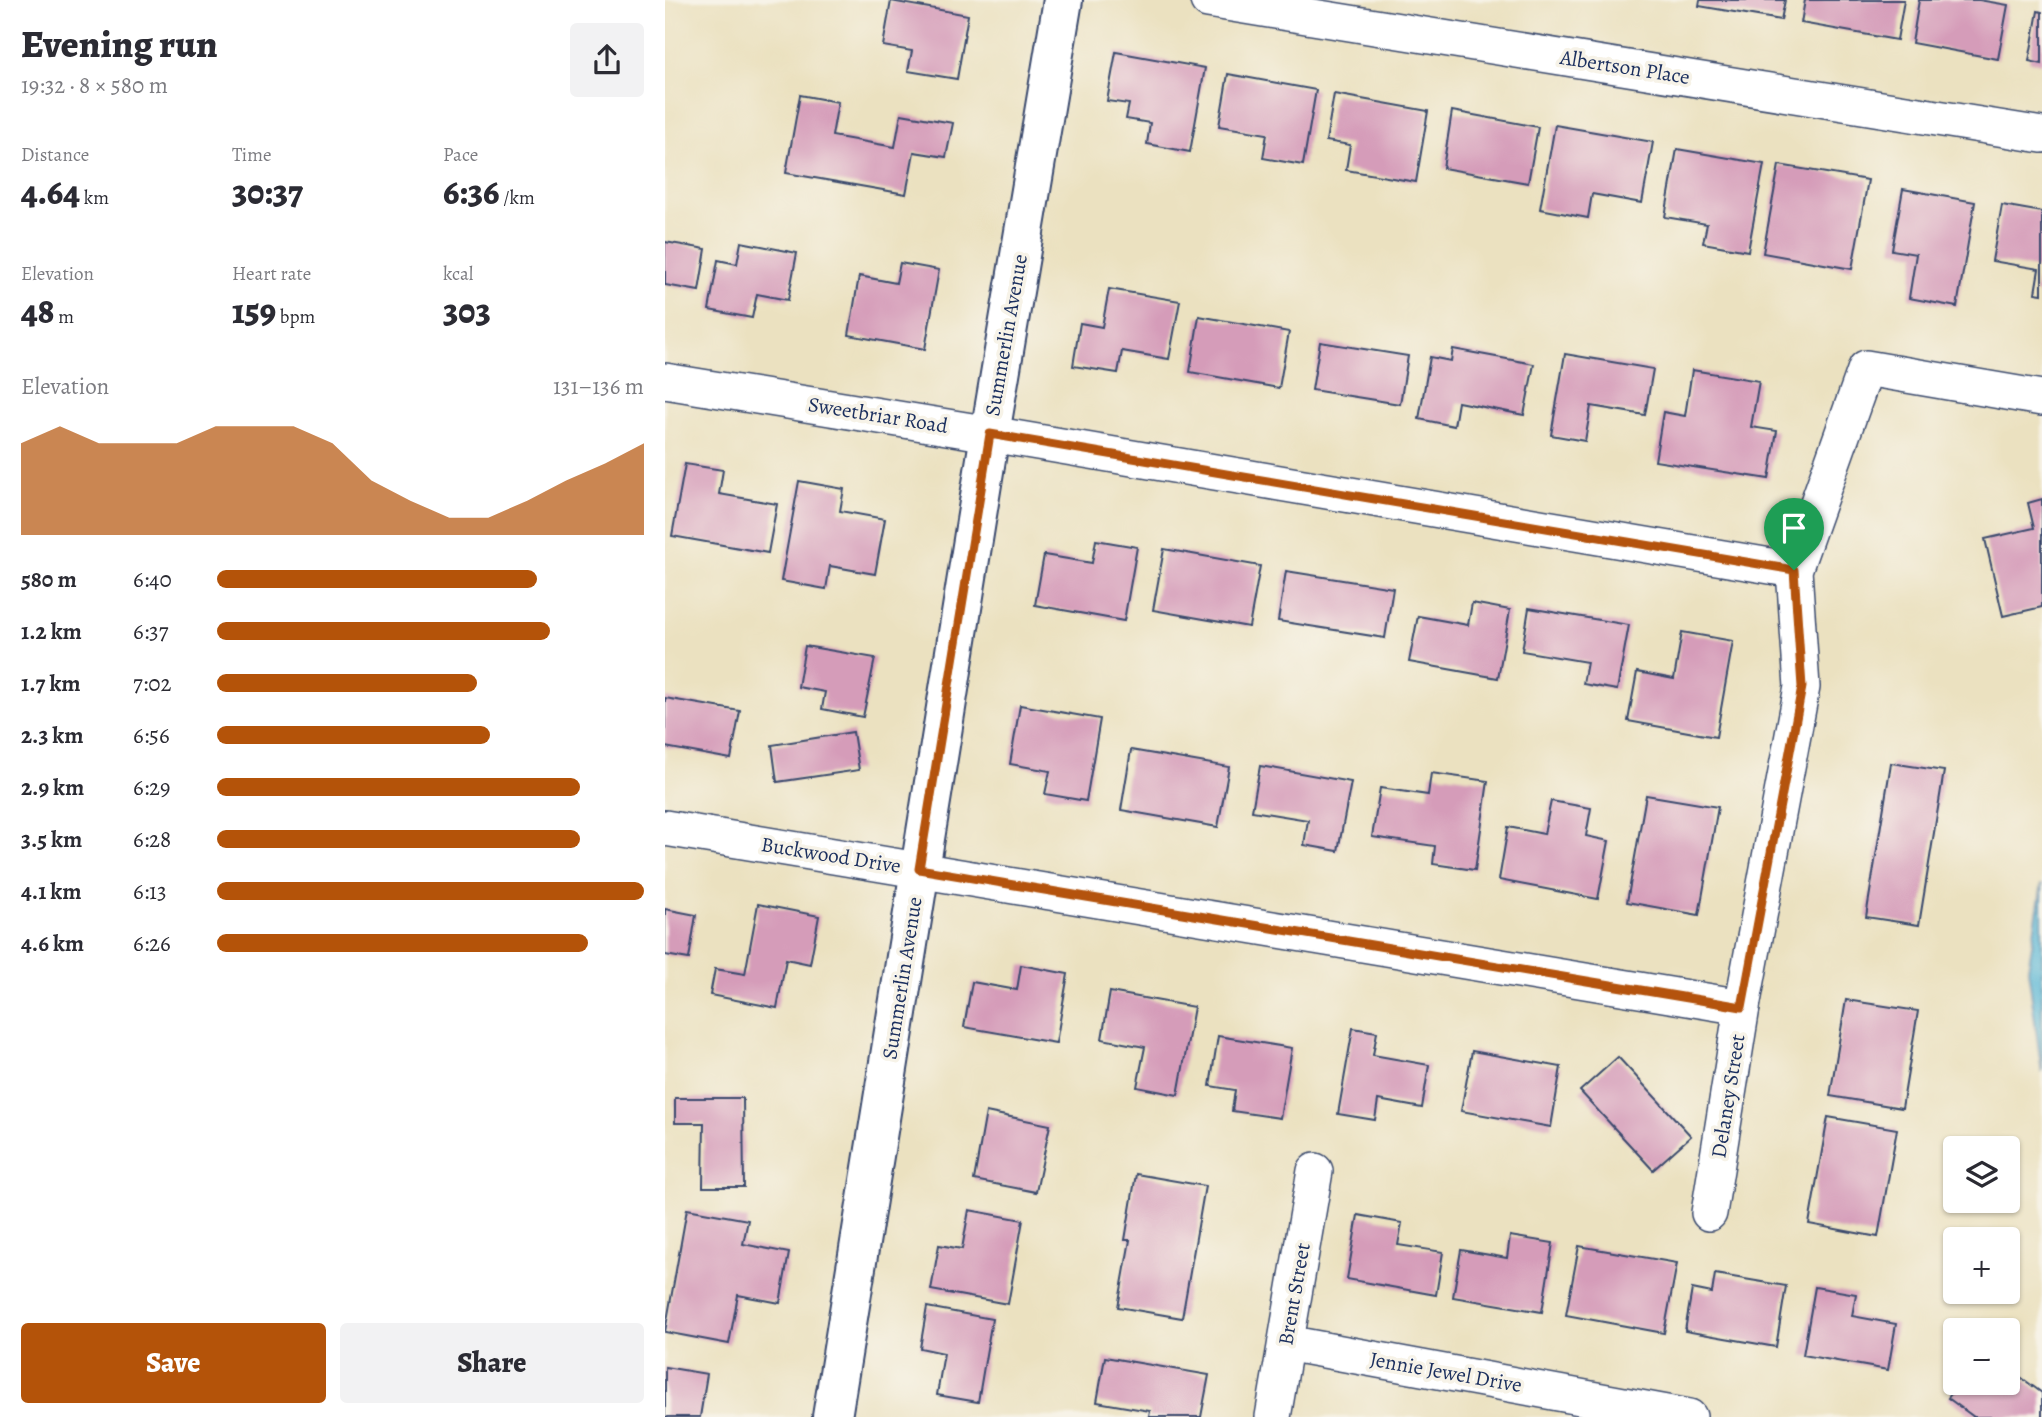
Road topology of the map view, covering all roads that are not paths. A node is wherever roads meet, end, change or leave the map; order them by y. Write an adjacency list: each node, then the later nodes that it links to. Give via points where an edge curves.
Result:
1 (1063, 0): 6 (street, Summerlin Avenue)
2 (1208, 0): 3 (street, Albertson Place)
3 (2042, 135)
4 (665, 381): 6 (street, Sweetbriar Road)
5 (2042, 398): 7 (street, Delaney Street, via 1867,368)
6 (990, 434): 7 (street, Sweetbriar Road); 9 (street, Summerlin Avenue)
7 (1794, 570): 10 (street, Delaney Street, via 1802,687)
8 (665, 828): 9 (street, Buckwood Drive)
9 (919, 869): 10 (street, Buckwood Drive); 14 (street, Summerlin Avenue)
10 (1742, 1007): 12 (street, Delaney Street)
11 (1315, 1171): 13 (street, Brent Street)
12 (1709, 1213)
13 (1286, 1343): 15 (street, Brent Street); 16 (street, Jennie Jewel Drive)
14 (832, 1417)
15 (1273, 1417)
16 (1689, 1417)

